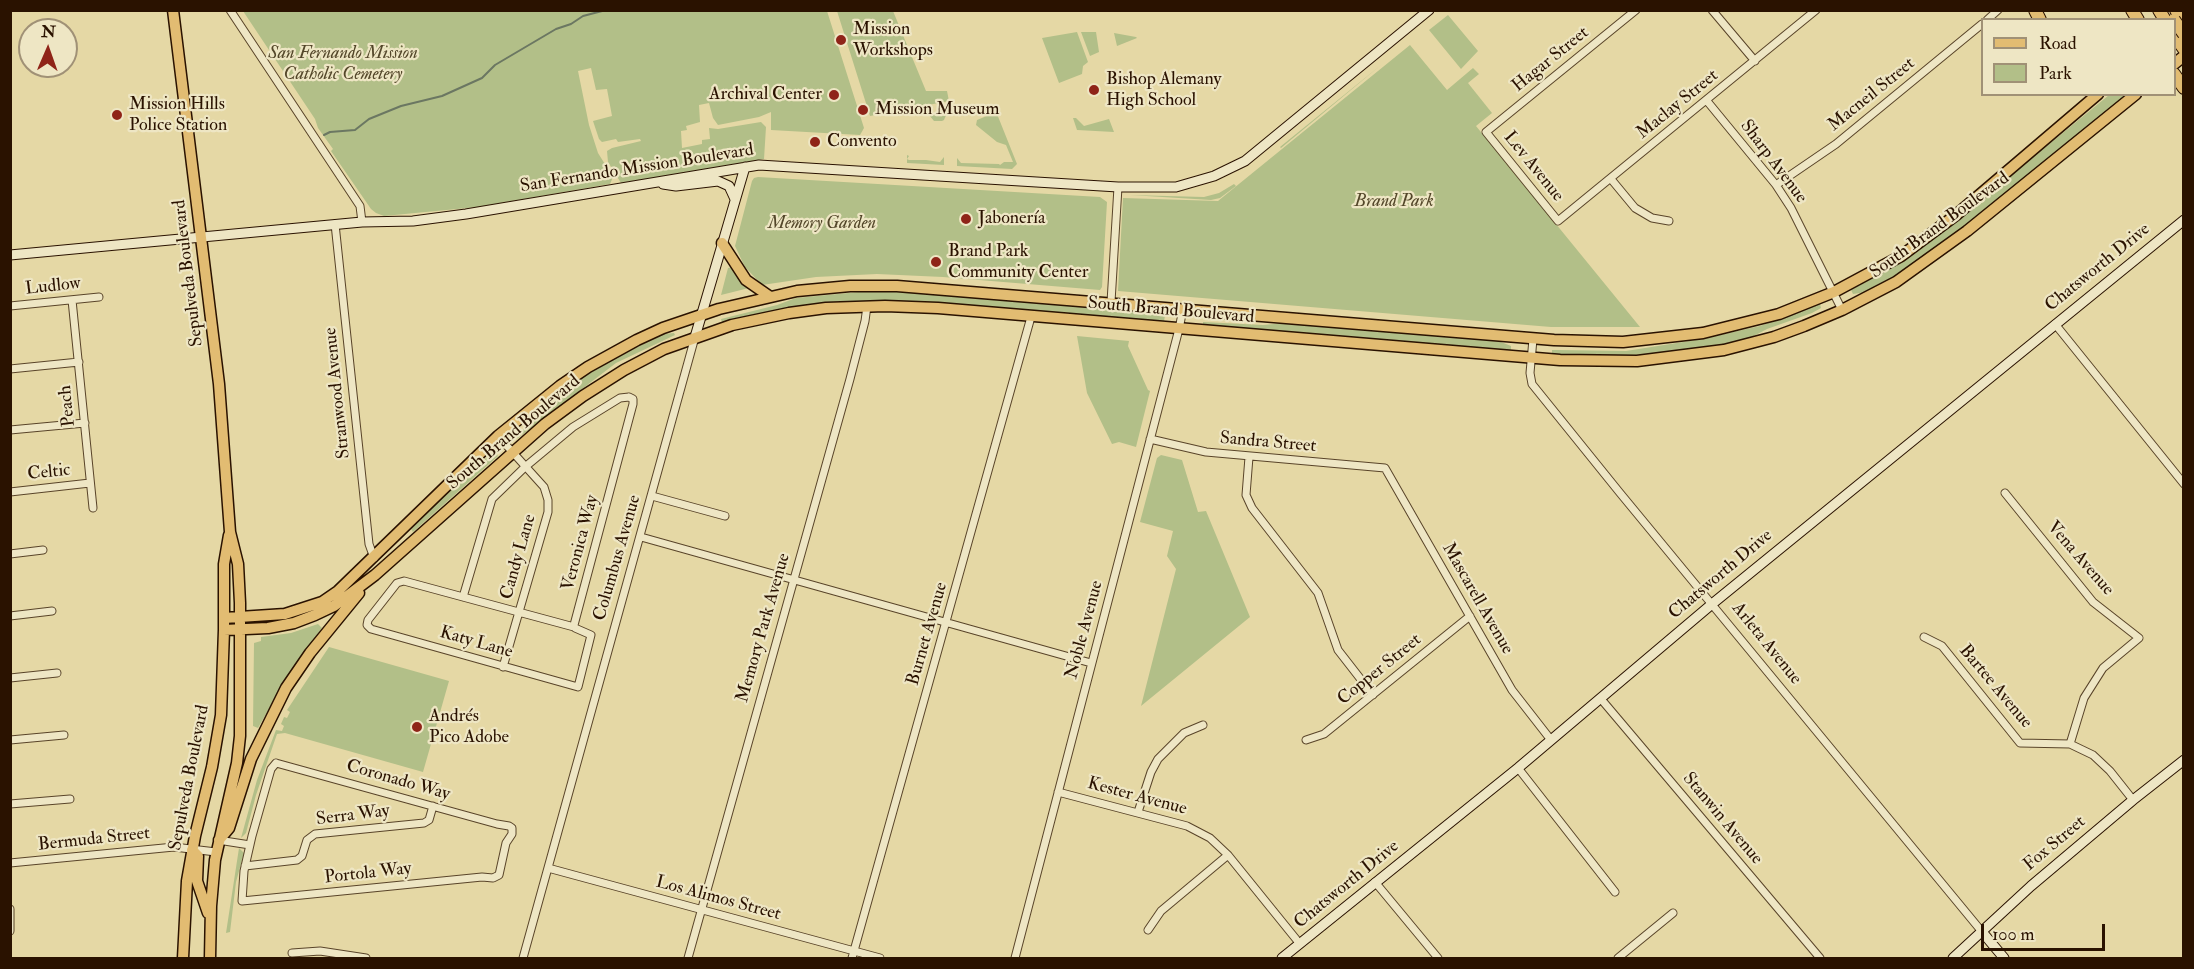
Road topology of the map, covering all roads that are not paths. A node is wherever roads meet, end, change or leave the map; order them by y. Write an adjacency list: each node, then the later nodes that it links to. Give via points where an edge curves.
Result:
1 (173, 10): 28 (main road, Sepulveda Boulevard)
2 (230, 10): 26 (street, via 360,206)
3 (1429, 10): 21 (main road, San Fernando Mission Boulevard, via 1232,168 1176,187)
4 (1636, 10): 16 (street, Hagar Street)
5 (1712, 10): 12 (street)
6 (1816, 10): 12 (street, Maclay Street)
7 (2176, 10): 8 (highway)
8 (2184, 24)
9 (1981, 26): 20 (street, Macneil Street, via 1836,144)
10 (2176, 36): 11 (highway)
11 (2184, 49)
12 (1755, 61): 15 (street, Maclay Street)
13 (2096, 96): 31 (main road, South Brand Boulevard, via 1901,256)
14 (2133, 96): 39 (main road, South Brand Boulevard, via 1938,252 1896,282)
15 (1707, 101): 18 (street, Maclay Street); 20 (street, Sharp Avenue)
16 (1486, 132): 24 (street, Lev Avenue)
17 (745, 167): 19 (main road, San Fernando Mission Boulevard); 21 (main road, San Fernando Mission Boulevard, via 770,165); 22 (main road, Columbus Avenue)
18 (1611, 179): 24 (street, Maclay Street); 25 (street, via 1641,212)
19 (655, 183): 22 (main road, via 676,186 718,181 729,186); 26 (main road, San Fernando Mission Boulevard, via 413,221)
20 (1776, 185): 31 (street, Sharp Avenue)
21 (1118, 187): 35 (street)
22 (735, 200): 29 (main road, Columbus Avenue)
23 (2184, 220): 42 (main road, Chatsworth Drive)
24 (1558, 221)
25 (1670, 221)
26 (362, 222): 27 (main road, San Fernando Mission Boulevard)
27 (335, 224): 28 (main road, San Fernando Mission Boulevard); 68 (street, Stranwood Avenue, via 369,544)
28 (201, 236): 30 (main road, San Fernando Mission Boulevard); 64 (main road, Sepulveda Boulevard, via 219,384)
29 (722, 243): 32 (main road, via 741,274); 40 (main road, Columbus Avenue)
30 (10, 255)
31 (1834, 292): 39 (street, Sharp Avenue); 45 (main road, South Brand Boulevard, via 1779,314 1703,333 1623,342)
32 (769, 296): 35 (main road, South Brand Boulevard, via 831,287 897,286); 40 (main road, South Brand Boulevard)
33 (99, 297): 34 (street, Ludlow)
34 (72, 300): 36 (street, Ludlow); 47 (street, Peach)
35 (1111, 302): 38 (main road, South Brand Boulevard)
36 (10, 306)
37 (867, 306): 41 (main road, South Brand Boulevard); 44 (main road, South Brand Boulevard, via 789,313); 70 (street, Memory Park Avenue)
38 (1183, 309): 43 (street, Noble Avenue); 45 (main road, South Brand Boulevard)
39 (1842, 310): 46 (main road, South Brand Boulevard, via 1774,337 1724,350 1606,361)
40 (702, 315): 44 (main road, Columbus Avenue); 51 (main road, South Brand Boulevard, via 637,340 588,367)
41 (1031, 317): 43 (main road, South Brand Boulevard); 78 (street, Burnet Avenue)
42 (2055, 324): 58 (street); 72 (main road, Chatsworth Drive)
43 (1179, 329): 46 (main road, South Brand Boulevard); 52 (street, Noble Avenue)
44 (695, 337): 53 (main road, South Brand Boulevard, via 600,384); 61 (street, Columbus Avenue)
45 (1533, 339): 46 (street, Arleta Avenue)
46 (1531, 357): 72 (street, Arleta Avenue, via 1532,384)
47 (79, 362): 48 (street); 49 (street, Peach)
48 (10, 369)
49 (85, 423): 50 (street); 57 (street, Peach)
50 (10, 430)
51 (498, 436): 53 (street, Candy Lane); 68 (main road, South Brand Boulevard)
52 (1150, 439): 54 (street, Sandra Street); 83 (street, Noble Avenue)
53 (512, 452): 55 (street, Candy Lane); 69 (main road, South Brand Boulevard)
54 (1249, 457): 56 (street, Sandra Street); 87 (street, via 1249,501 1318,593 1338,650)
55 (525, 467): 71 (street, via 492,499); 74 (street, Candy Lane, via 544,488 548,512); 80 (street, Veronica Way, via 573,428 621,398 633,399)
56 (1385, 468): 76 (street, Mascarell Avenue)
57 (90, 483): 59 (street, Celtic); 62 (street, Peach)
58 (2184, 484)
59 (10, 492)
60 (2005, 493): 94 (street, Vena Avenue, via 2093,602 2139,638 2103,668 2084,698)
61 (652, 496): 63 (street); 65 (street, Columbus Avenue)
62 (93, 508)
63 (724, 516)
64 (230, 532): 77 (main road, Sepulveda Boulevard, via 224,564); 79 (main road, Sepulveda Boulevard, via 238,564)
65 (641, 537): 70 (street); 110 (street, Columbus Avenue)
66 (43, 550): 67 (street)
67 (10, 554)
68 (374, 558): 79 (main road, South Brand Boulevard, via 322,602)
69 (375, 575): 79 (main road, South Brand Boulevard, via 334,606 294,623 268,628); 103 (main road, via 286,688 259,739 229,828)
70 (792, 581): 78 (street); 115 (street, Memory Park Avenue)
71 (464, 597): 74 (street); 84 (street, Katy Lane, via 404,581 397,583 367,625)
72 (1712, 604): 88 (main road, Chatsworth Drive); 120 (street, Arleta Avenue)
73 (52, 611): 75 (street)
74 (519, 613): 80 (street); 84 (street, Candy Lane)
75 (10, 616)
76 (1470, 616): 87 (street, Copper Street); 93 (street, Mascarell Avenue, via 1512,690)
77 (224, 618): 79 (main road, South Brand Boulevard); 81 (main road, Sepulveda Boulevard)
78 (946, 623): 83 (street); 123 (street, Burnet Avenue)
79 (240, 624): 81 (main road, South Brand Boulevard); 103 (main road, Sepulveda Boulevard, via 239,750)
80 (574, 627): 84 (street, Katy Lane, via 591,636 578,687)
81 (224, 630): 105 (main road, Sepulveda Boulevard, via 221,715)
82 (1924, 637): 94 (street, Bartee Avenue, via 1942,646 2020,742)
83 (1091, 663): 97 (street, Noble Avenue)
84 (503, 667)
85 (57, 673): 86 (street)
86 (10, 678)
87 (1374, 695): 92 (street, Copper Street, via 1324,734)
88 (1601, 699): 93 (main road, Chatsworth Drive); 134 (street, Stanwin Avenue)
89 (1203, 725): 102 (street, via 1184,733 1158,759)
90 (64, 735): 91 (street)
91 (10, 740)
92 (1306, 740)
93 (1551, 740): 96 (main road, Chatsworth Drive)
94 (2070, 744): 99 (street, Bartee Avenue, via 2093,755)
95 (2184, 760): 99 (main road, Fox Street)
96 (1518, 768): 112 (main road, Chatsworth Drive); 113 (street)
97 (1058, 792): 102 (street, Kester Avenue); 130 (street, Noble Avenue)
98 (70, 799): 100 (street)
99 (2133, 800): 120 (main road, Fox Street, via 2031,886)
100 (10, 804)
101 (433, 806): 104 (street, Coronado Way, via 276,763); 109 (street, Serra Way, via 429,820 424,823 315,834 307,840 297,860); 111 (street, Coronado Way, via 512,828)
102 (1138, 812): 107 (street, Kester Avenue, via 1187,825 1210,838)
103 (218, 840): 104 (street); 106 (main road, Sepulveda Boulevard)
104 (250, 845): 109 (street)
105 (192, 850): 106 (street, Bermuda Street); 108 (street, Bermuda Street, via 174,847); 117 (main road, via 198,856 197,881); 124 (main road, Sepulveda Boulevard)
106 (216, 852): 117 (main road, Sepulveda Boulevard)
107 (1228, 855): 118 (street, via 1161,911); 121 (street, Kester Avenue)
108 (10, 863)
109 (245, 866): 111 (street, Portola Way, via 242,901)
110 (548, 868): 115 (street, Los Alimos Street); 127 (street, Columbus Avenue)
111 (497, 877)
112 (1375, 882): 121 (main road, Chatsworth Drive); 132 (street)
113 (1615, 892)
114 (10, 909): 119 (street)
115 (701, 910): 123 (street, Los Alimos Street); 128 (street, Memory Park Avenue)
116 (1673, 913): 133 (street)
117 (211, 919): 125 (main road, Sepulveda Boulevard)
118 (1148, 930)
119 (10, 932)
120 (1983, 933): 135 (main road, Fox Street); 136 (main road, Arleta Avenue)
121 (1300, 944): 131 (main road, Chatsworth Drive)
122 (292, 953): 126 (street, via 320,951)
123 (853, 955): 129 (street, Los Alimos Street)
124 (183, 958)
125 (210, 958)
126 (366, 958)
127 (523, 958)
128 (688, 958)
129 (880, 958)
130 (1015, 958)
131 (1282, 958)
132 (1438, 958)
133 (1618, 958)
134 (1820, 958)
135 (1953, 958)
136 (2004, 958)

